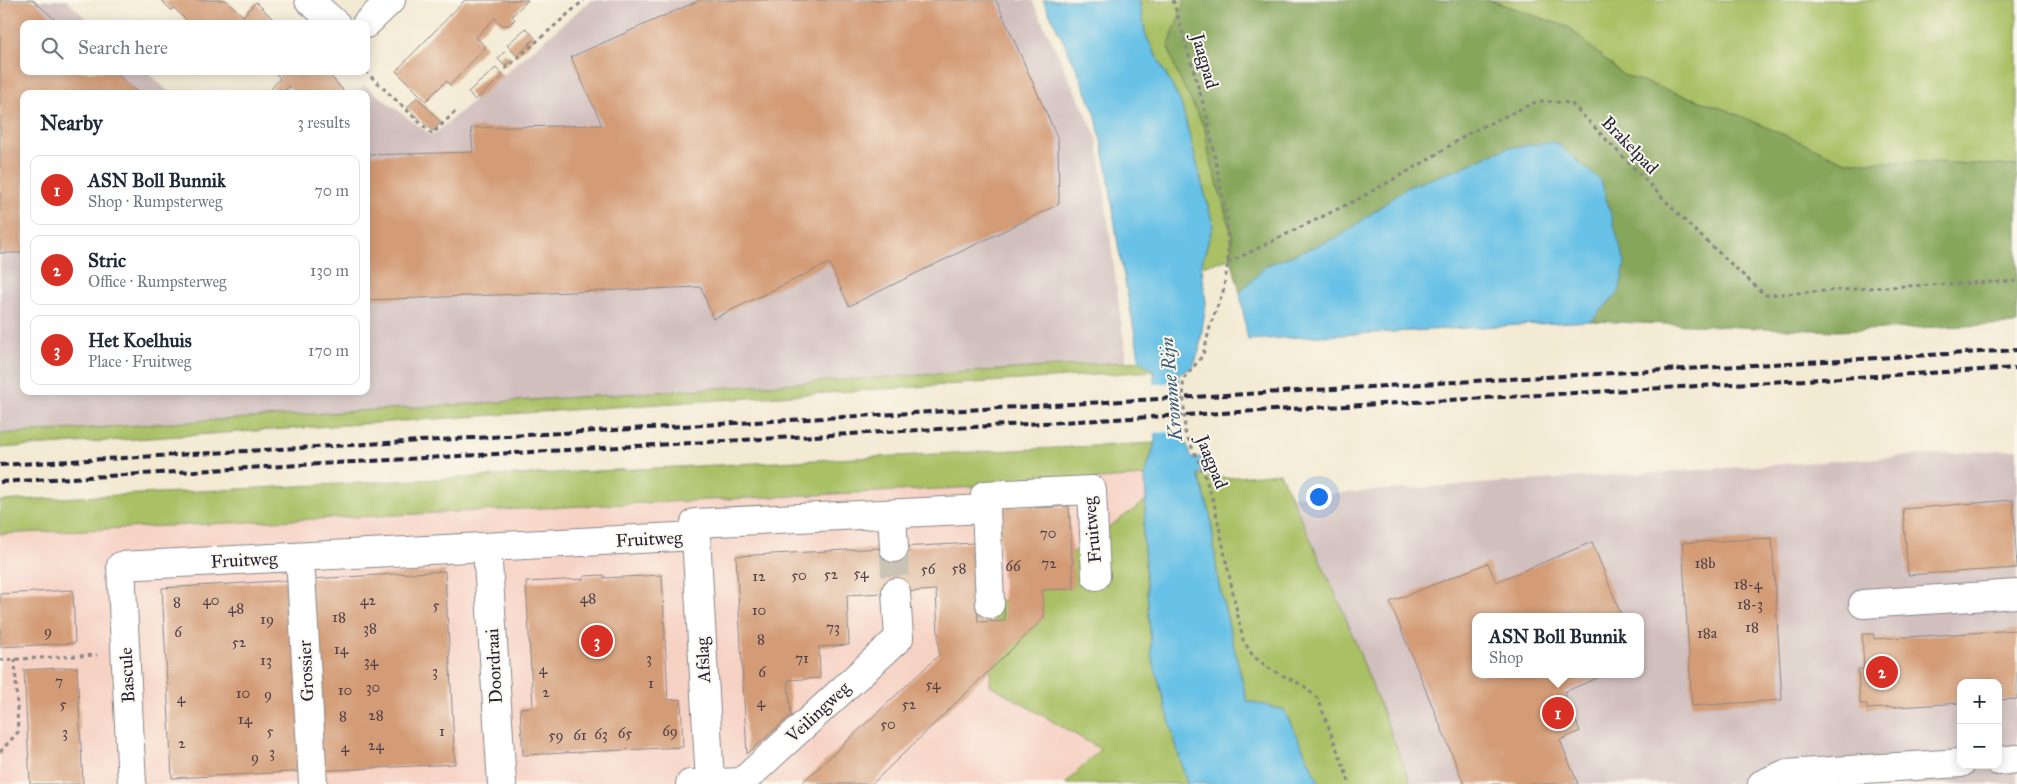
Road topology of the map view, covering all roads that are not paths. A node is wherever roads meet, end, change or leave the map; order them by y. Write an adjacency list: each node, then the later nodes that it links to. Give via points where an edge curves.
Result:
1 (308, 0): 3 (street)
2 (391, 0): 4 (street)
3 (331, 20)
4 (370, 20)
5 (986, 509): 6 (street, Fruitweg); 12 (street, Fruitweg, via 985,495 1092,490); 15 (street)
6 (892, 514): 7 (street, Fruitweg, via 695,524); 9 (street)
7 (696, 536): 8 (street, Fruitweg); 23 (street, Afslag)
8 (487, 547): 10 (street, Fruitweg); 22 (street, Doordraai)
9 (894, 548)
10 (300, 557): 11 (street, Fruitweg); 21 (street, Grossier)
11 (121, 566): 20 (street, Bascule)
12 (1096, 576)
13 (896, 592): 23 (street, Veilingweg, via 899,638 742,782)
14 (2017, 594): 16 (street)
15 (990, 604)
16 (1863, 604)
17 (2017, 759): 18 (street)
18 (2002, 761)
19 (1957, 763): 24 (street, via 1785,774)
20 (132, 784)
21 (313, 784)
22 (502, 784)
23 (700, 784)
24 (1762, 784)

